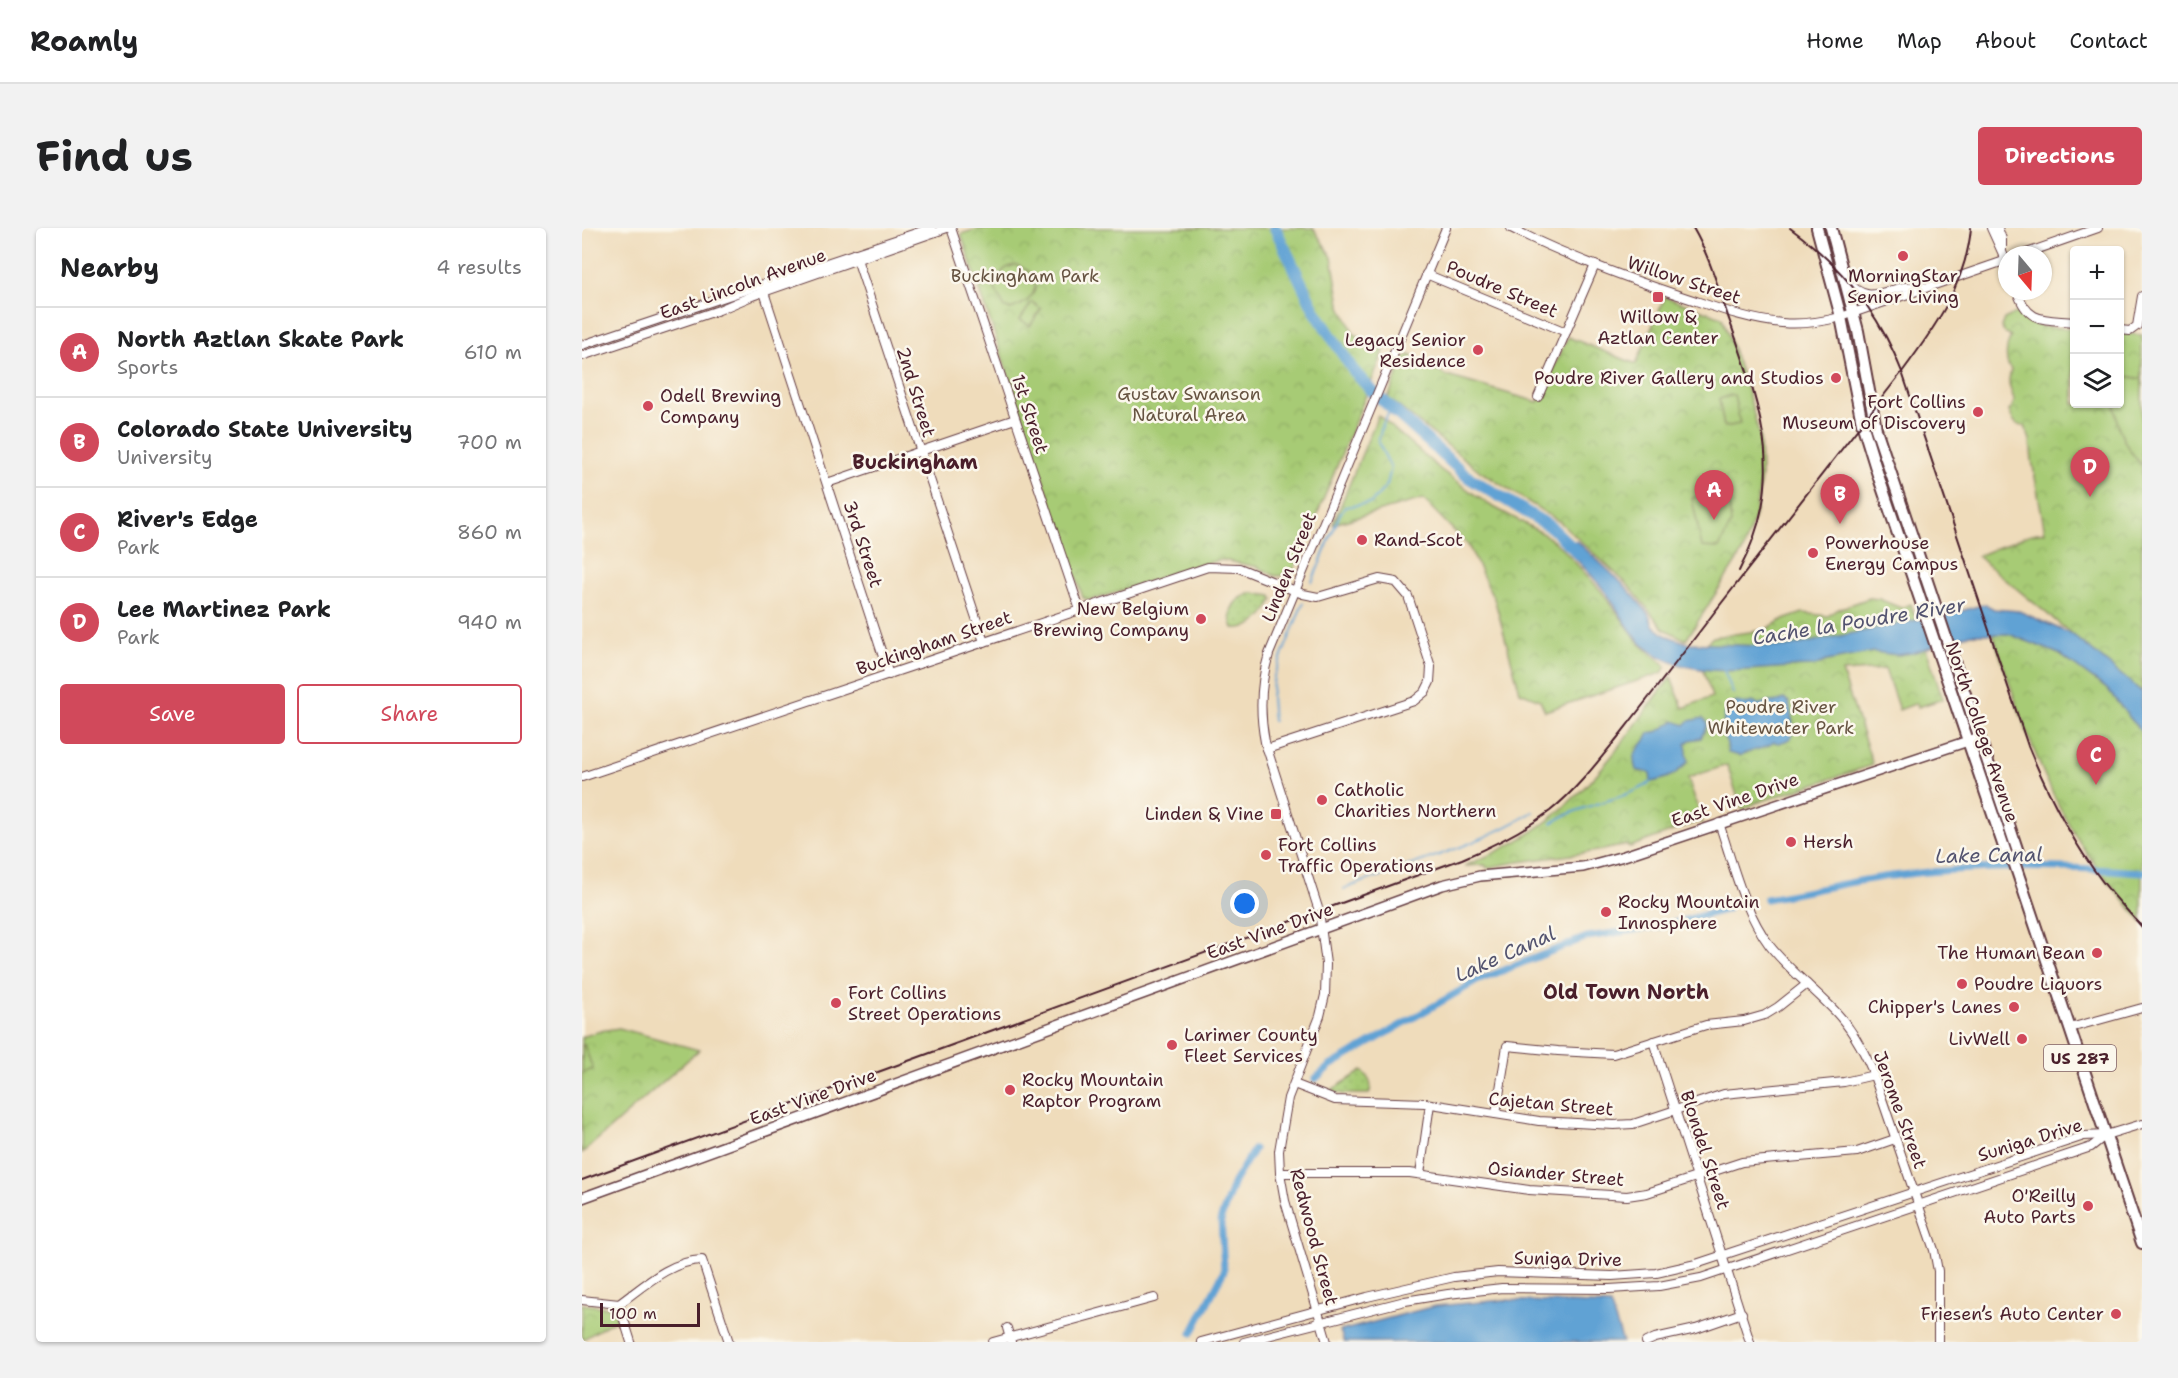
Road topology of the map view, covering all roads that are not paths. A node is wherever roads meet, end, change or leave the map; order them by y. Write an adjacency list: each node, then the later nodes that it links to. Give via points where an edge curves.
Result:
1 (931, 228): 13 (street, East Lincoln Avenue)
2 (949, 228): 13 (street, East Lincoln Avenue); 30 (street, 1st Street)
3 (1446, 228): 16 (street, Linden Street)
4 (1511, 228): 15 (street, Willow Street)
5 (1831, 228): 17 (highway, North College Avenue / US 287)
6 (1991, 228): 10 (street)
7 (1998, 228): 11 (street)
8 (2098, 228): 12 (street)
9 (1817, 230): 23 (highway, North College Avenue / US 287)
10 (2000, 246)
11 (2002, 246)
12 (2047, 246)
13 (857, 256): 19 (street, East Lincoln Avenue); 31 (street, 2nd Street)
14 (1998, 264): 18 (street, Willow Street)
15 (1595, 265): 23 (street, Willow Street, via 1763,321 1806,324); 26 (street)
16 (1426, 274): 26 (street, Poudre Street); 33 (street, Linden Street)
17 (1846, 280): 18 (street, via 1857,291 1871,295 1906,286); 22 (highway, North College Avenue / US 287)
18 (1928, 287): 22 (street, Willow Street)
19 (763, 289): 27 (street, East Lincoln Avenue); 28 (street, East Lincoln Avenue, via 719,310); 32 (street, 3rd Street)
20 (2142, 296): 25 (street, via 2138,326)
21 (2020, 300): 24 (street, via 2028,313 2041,319)
22 (1854, 313): 23 (street, Willow Street); 37 (highway, North College Avenue / US 287, via 1876,429)
23 (1841, 317): 38 (highway, North College Avenue / US 287, via 1862,423)
24 (2070, 322)
25 (2124, 330)
26 (1566, 332): 29 (street)
27 (582, 345)
28 (582, 356)
29 (1538, 397)
30 (1015, 418): 31 (street); 34 (street, 1st Street)
31 (919, 451): 32 (street); 35 (street, 2nd Street)
32 (827, 483): 36 (street, 3rd Street)
33 (1295, 590): 34 (street, Buckingham Street, via 1239,568 1219,566); 39 (street, Linden Street, via 1262,681 1260,715); 39 (street, Buckingham Street, via 1318,597 1379,579 1396,582 1408,596 1431,667 1430,682 1414,701)
34 (1080, 610): 35 (street, Buckingham Street)
35 (984, 642): 36 (street, Buckingham Street)
36 (889, 675): 40 (street, Buckingham Street)
37 (1980, 737): 38 (main road, East Vine Drive); 42 (highway, North College Avenue / US 287, via 2018,852)
38 (1968, 741): 41 (main road, East Vine Drive); 42 (highway, North College Avenue / US 287, via 2007,856)
39 (1267, 749): 43 (street, Linden Street)
40 (582, 777)
41 (1719, 823): 43 (main road, East Vine Drive, via 1583,867 1464,879); 44 (street, Jerome Street, via 1759,930)
42 (2014, 862): 46 (highway, North College Avenue / US 287)
43 (1322, 929): 49 (street, Redwood Street, via 1325,995); 60 (main road, East Vine Drive)
44 (1806, 984): 47 (street, via 1765,1015 1706,1024); 48 (street, Jerome Street, via 1845,1023)
45 (2142, 1008): 46 (street)
46 (2070, 1028): 54 (highway, North College Avenue / US 287)
47 (1653, 1041): 51 (street, Blondel Street); 52 (street, via 1605,1055 1507,1046)
48 (1874, 1075): 51 (street, Cajetan Street, via 1844,1082 1724,1094); 55 (street, Jerome Street)
49 (1293, 1084): 50 (street, Cajetan Street, via 1335,1100); 56 (street, Redwood Street, via 1281,1131)
50 (1430, 1104): 52 (street, Cajetan Street); 57 (street)
51 (1675, 1109): 52 (street, Cajetan Street, via 1622,1125); 58 (street, Blondel Street)
52 (1496, 1114)
53 (2142, 1124): 54 (street)
54 (2106, 1135): 59 (street, Suniga Drive, via 2085,1136); 61 (street, Suniga Drive, via 2091,1147); 62 (highway, North College Avenue / US 287)
55 (1895, 1139): 58 (street, Osiander Street, via 1857,1152 1742,1162); 59 (street, Jerome Street)
56 (1280, 1173): 57 (street, Osiander Street); 68 (street, Redwood Street, via 1293,1232)
57 (1420, 1174): 58 (street, Osiander Street, via 1528,1190 1627,1196)
58 (1697, 1176): 63 (street, Blondel Street)
59 (1914, 1193): 61 (street, Jerome Street); 63 (street, Suniga Drive)
60 (582, 1198)
61 (1918, 1205): 64 (street, Suniga Drive); 80 (street, Jerome Street, via 1938,1271)
62 (2142, 1243)
63 (1724, 1256): 64 (street, Blondel Street); 68 (street, Suniga Drive, via 1656,1273 1612,1276 1498,1272 1454,1277)
64 (1728, 1269): 69 (street, Blondel Street); 70 (street, Suniga Drive, via 1659,1286 1588,1290 1502,1288 1448,1294)
65 (1154, 1298): 71 (street)
66 (582, 1300): 67 (street)
67 (619, 1304): 72 (street); 73 (street, via 675,1266 702,1260)
68 (1318, 1310): 70 (street, Redwood Street); 75 (street, Suniga Drive)
69 (1742, 1313): 78 (street); 79 (street, Blondel Street)
70 (1322, 1323): 76 (street, Suniga Drive); 77 (street, Redwood Street)
71 (1009, 1336): 74 (street)
72 (631, 1342)
73 (729, 1342)
74 (993, 1342)
75 (1201, 1342)
76 (1244, 1342)
77 (1327, 1342)
78 (1647, 1342)
79 (1750, 1342)
80 (1938, 1342)

